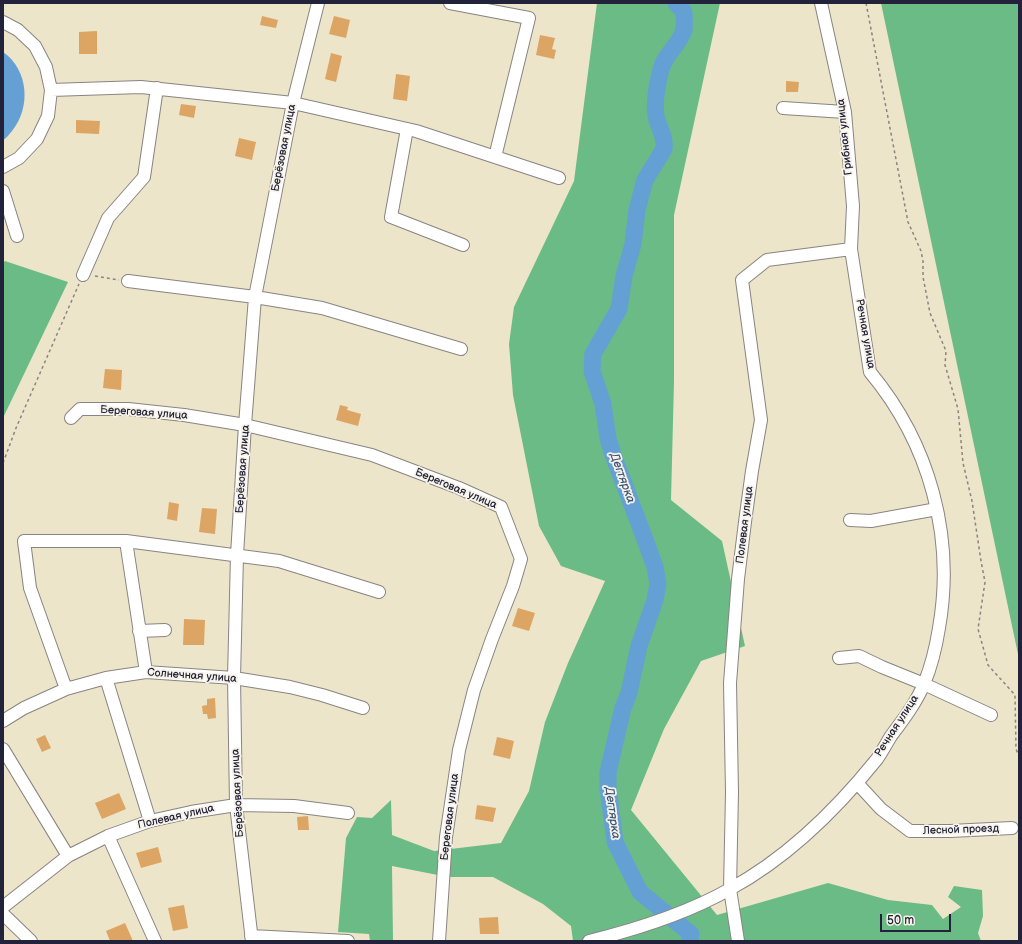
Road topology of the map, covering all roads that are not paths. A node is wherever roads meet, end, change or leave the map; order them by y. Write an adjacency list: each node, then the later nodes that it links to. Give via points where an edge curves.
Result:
1 (318, 3): 7 (street, Берёзовая улица)
2 (450, 3): 11 (street, via 529,18)
3 (821, 3): 9 (street, Грибная улица)
4 (3, 22): 6 (street, via 18,30 35,46 46,67)
5 (157, 88): 6 (street); 7 (street); 18 (street, via 144,177 108,218)
6 (51, 90): 12 (street, via 48,116 37,139 20,158)
7 (293, 103): 10 (street); 20 (street, Берёзовая улица)
8 (783, 108): 9 (street)
9 (845, 112): 17 (street, Грибная улица, via 852,206)
10 (407, 129): 11 (street); 16 (street, via 391,216)
11 (495, 157): 13 (street)
12 (3, 167)
13 (559, 178)
14 (3, 191): 15 (street)
15 (17, 236)
16 (463, 245)
17 (851, 249): 24 (street, Речная улица, via 870,372 900,414 920,453); 48 (street, Полевая улица, via 767,260 742,280 761,420 738,579 730,684)
18 (84, 275)
19 (128, 281): 20 (street)
20 (255, 297): 21 (street, via 322,308); 23 (street, Берёзовая улица)
21 (461, 349)
22 (71, 418): 23 (street, Береговая улица, via 80,409 128,409)
23 (245, 425): 27 (street, Берёзовая улица); 55 (street, Береговая улица, via 372,455 460,488 501,507 521,559 514,586 474,690 459,750 446,837)
24 (937, 509): 25 (street, via 871,521); 35 (street, Речная улица, via 944,572 943,605 936,644)
25 (850, 520)
26 (126, 541): 27 (street); 30 (street); 36 (street, via 24,541 30,588)
27 (237, 555): 28 (street, via 279,561); 34 (street, Берёзовая улица)
28 (379, 592)
29 (165, 630): 30 (street)
30 (139, 631): 32 (street)
31 (839, 658): 35 (street, via 859,656)
32 (146, 672): 33 (street, Солнечная улица); 34 (street, Солнечная улица)
33 (106, 678): 36 (street, Солнечная улица); 44 (street)
34 (234, 678): 37 (street, Солнечная улица, via 290,687); 42 (street, Берёзовая улица)
35 (924, 684): 38 (street); 41 (street, Речная улица, via 904,720)
36 (66, 689): 39 (street, Солнечная улица, via 24,708)
37 (363, 708)
38 (991, 715)
39 (3, 721)
40 (3, 749): 47 (street)
41 (857, 783): 45 (street, Лесной проезд, via 881,809 910,831 950,832); 48 (street, Речная улица, via 806,834 763,868)
42 (236, 805): 43 (street, Полевая улица, via 294,806); 44 (street, Полевая улица); 51 (street, Берёзовая улица)
43 (348, 814)
44 (150, 821): 46 (street, Полевая улица)
45 (1012, 828)
46 (108, 836): 47 (street, Полевая улица); 53 (street)
47 (68, 856): 49 (street, Полевая улица)
48 (730, 889): 56 (street, Речная улица, via 689,909 640,928); 57 (street)
49 (3, 907)
50 (3, 914): 52 (street)
51 (251, 938): 54 (street)
52 (31, 941)
53 (155, 941)
54 (348, 941)
55 (439, 941)
56 (589, 941)
57 (738, 941)

